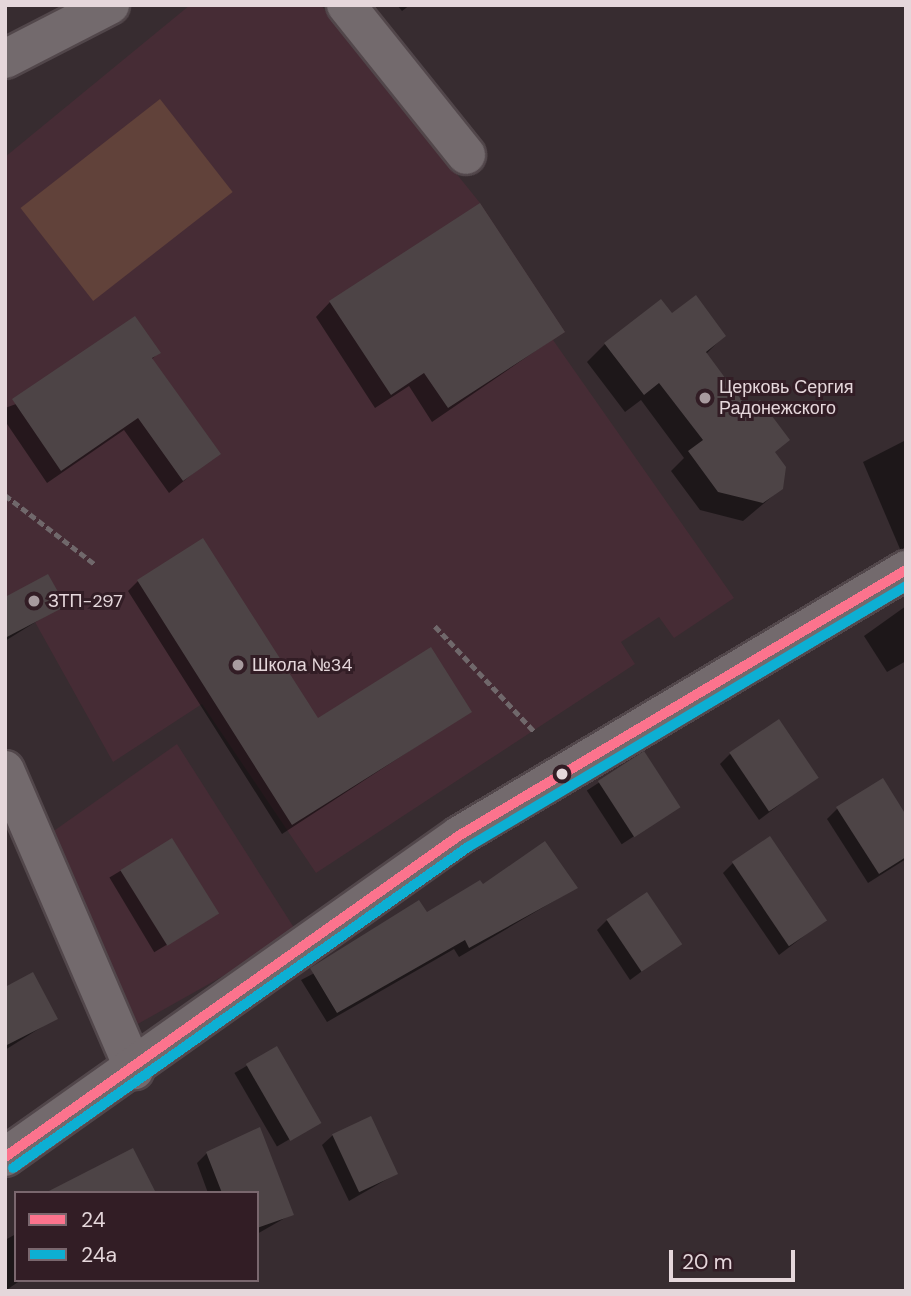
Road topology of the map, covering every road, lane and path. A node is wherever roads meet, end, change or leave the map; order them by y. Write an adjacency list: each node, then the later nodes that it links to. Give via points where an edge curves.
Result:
1 (110, 5): 3 (street)
2 (346, 5): 4 (street)
3 (5, 59)
4 (466, 155)
5 (5, 495): 6 (path)
6 (96, 565)
7 (906, 569): 11 (street, via 460,835)
8 (435, 626): 9 (path)
9 (534, 732)
10 (5, 770): 11 (street)
11 (134, 1070): 12 (street)
12 (5, 1157)

